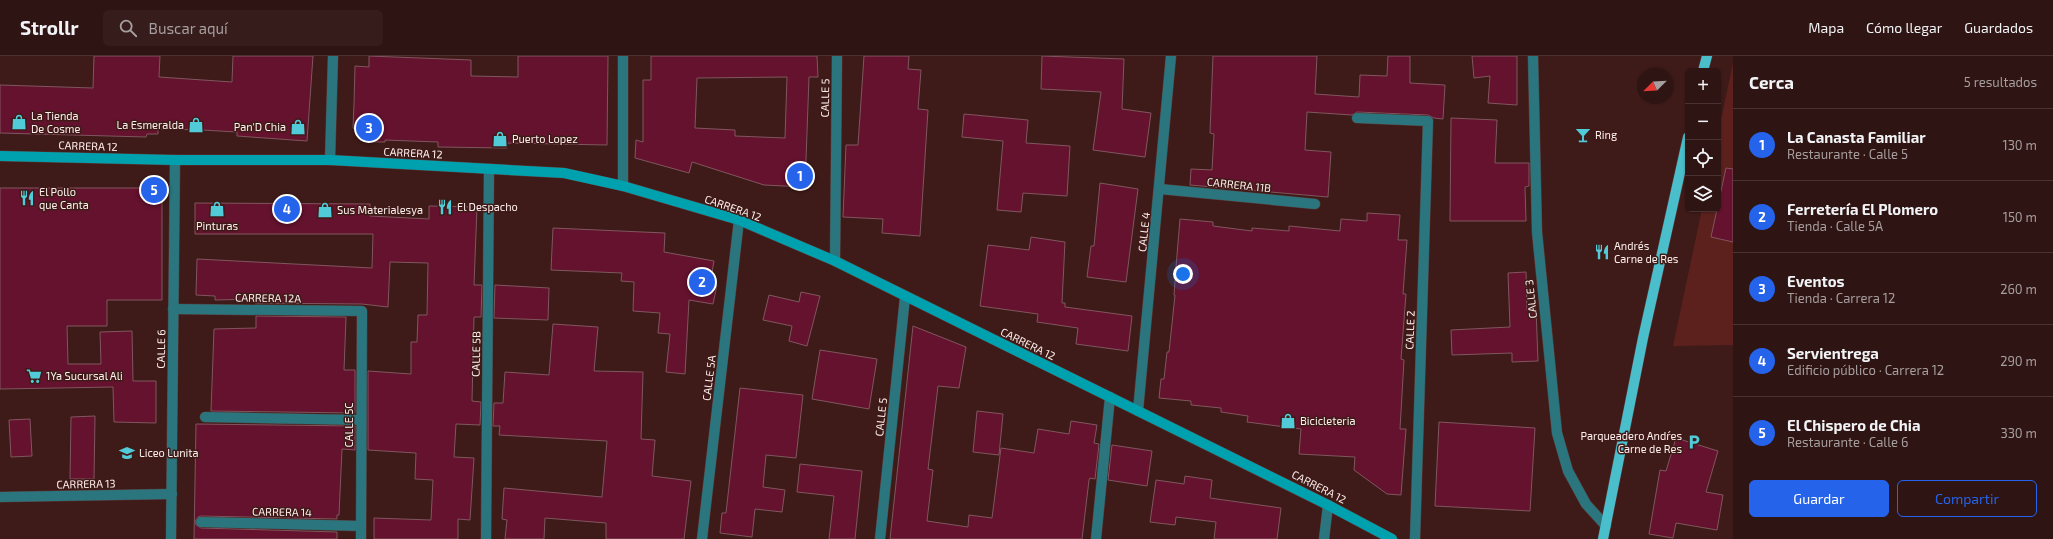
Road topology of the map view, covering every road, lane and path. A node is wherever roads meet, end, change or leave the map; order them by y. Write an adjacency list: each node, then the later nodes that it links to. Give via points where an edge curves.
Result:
1 (333, 56): 12 (street)
2 (623, 56): 14 (street)
3 (838, 56): 18 (street, CALLE 5)
4 (1171, 56): 15 (street, CALLE 4)
5 (1533, 56): 31 (street, CALLE 3, via 1537,232 1557,434 1568,471 1586,504)
6 (1707, 56): 7 (main road)
7 (1704, 68)
8 (1357, 118): 40 (street, CALLE 2, via 1428,121)
9 (1687, 140): 31 (main road, via 1643,338)
10 (0, 156): 11 (main road, CARRERA 12)
11 (175, 160): 12 (main road, CARRERA 12); 20 (street, CALLE 6)
12 (330, 160): 13 (main road, CARRERA 12)
13 (489, 169): 14 (main road, CARRERA 12, via 564,174); 34 (street, CALLE 5B)
14 (623, 186): 17 (main road, CARRERA 12)
15 (1160, 189): 16 (street, CARRERA 11B); 23 (street, CALLE 4)
16 (1315, 204)
17 (739, 220): 18 (main road, CARRERA 12); 35 (street, CALLE 5A)
18 (835, 261): 19 (main road, CARRERA 12)
19 (905, 297): 22 (main road, CARRERA 12); 36 (street, CALLE 5)
20 (173, 309): 21 (street, CARRERA 12A); 26 (street, CALLE 6)
21 (362, 311): 25 (street, CALLE 5C)
22 (1110, 397): 23 (main road, CARRERA 12); 37 (street)
23 (1138, 411): 28 (main road, CARRERA 12)
24 (205, 417): 25 (street)
25 (361, 420): 30 (street, CALLE 5C)
26 (172, 494): 27 (street, CARRERA 13); 32 (street, CALLE 6)
27 (0, 497)
28 (1328, 505): 38 (street); 39 (main road, CARRERA 12)
29 (202, 522): 30 (street, CARRERA 14)
30 (361, 526): 33 (street, CALLE 5C)
31 (1606, 526): 41 (main road)
32 (171, 539)
33 (361, 539)
34 (486, 539)
35 (702, 539)
36 (880, 539)
37 (1096, 539)
38 (1324, 539)
39 (1392, 539)
40 (1415, 539)
41 (1603, 539)

